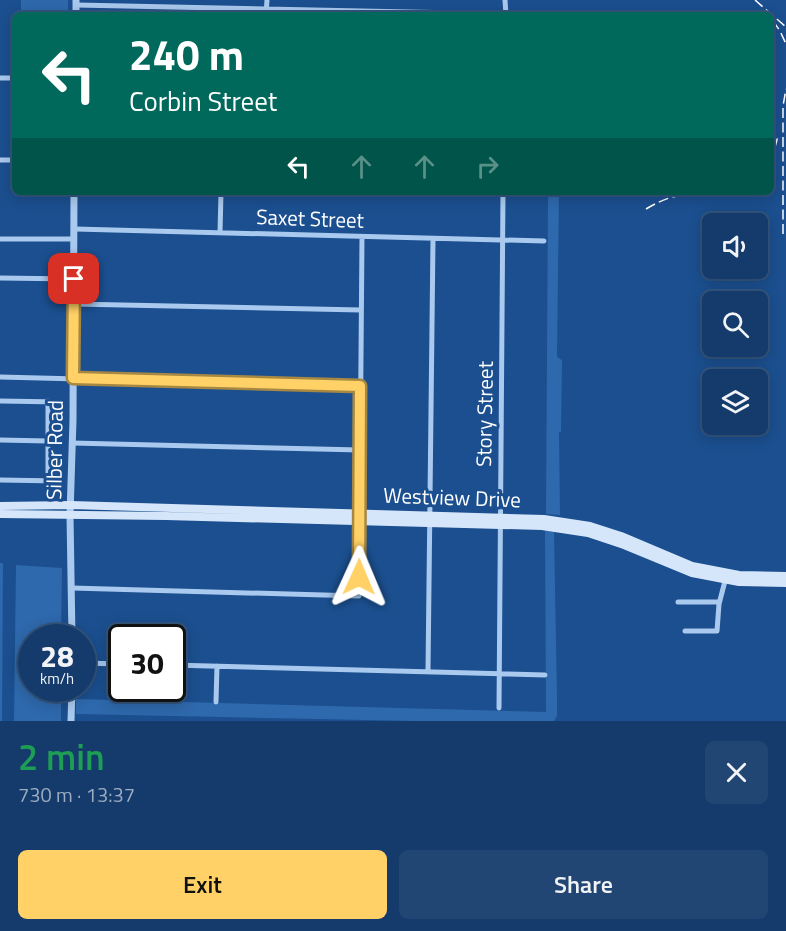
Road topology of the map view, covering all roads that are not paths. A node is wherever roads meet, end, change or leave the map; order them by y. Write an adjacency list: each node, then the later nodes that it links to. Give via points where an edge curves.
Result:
1 (267, 0): 3 (street)
2 (76, 2): 3 (street)
3 (266, 12)
4 (75, 195): 7 (street, Silber Road)
5 (221, 195): 8 (street)
6 (503, 195): 13 (street, Story Street)
7 (75, 229): 8 (street, Saxet Street); 11 (street, Silber Road)
8 (220, 232): 9 (street, Saxet Street)
9 (362, 237): 12 (street, Saxet Street); 18 (street)
10 (0, 239): 11 (street)
11 (74, 239): 16 (street, Silber Road)
12 (433, 240): 13 (street, Saxet Street); 38 (street)
13 (504, 240): 14 (street, Saxet Street); 39 (street, Story Street)
14 (544, 242)
15 (0, 278): 16 (street)
16 (74, 279): 17 (street, Silber Road)
17 (74, 304): 18 (street); 20 (street, Silber Road)
18 (361, 310): 21 (street)
19 (0, 377): 20 (street)
20 (73, 378): 21 (street); 27 (street, Silber Road)
21 (360, 386): 28 (street)
22 (0, 400): 23 (street)
23 (48, 401): 24 (street); 26 (street)
24 (60, 402)
25 (0, 440): 26 (street)
26 (48, 441): 30 (street)
27 (72, 444): 28 (street); 32 (street, Silber Road)
28 (360, 450): 37 (street)
29 (0, 480): 30 (street)
30 (48, 481): 31 (street)
31 (59, 481)
32 (71, 505): 33 (main road, Westview Drive); 34 (main road, Westview Drive); 36 (street, Silber Road)
33 (0, 506)
34 (166, 512): 36 (main road, Westview Drive); 37 (main road, Westview Drive)
35 (0, 514): 36 (main road, Westview Drive)
36 (70, 515): 43 (street, Silber Road)
37 (360, 518): 38 (main road, Westview Drive); 43 (street, via 359,596)
38 (429, 520): 39 (main road, Westview Drive); 50 (street)
39 (500, 521): 40 (main road, Westview Drive, via 544,519 590,526 693,566 725,573); 41 (main road, Westview Drive, via 588,532 692,573); 51 (street, Story Street)
40 (786, 576)
41 (725, 580): 42 (main road, Westview Drive); 45 (street)
42 (786, 583)
43 (72, 588): 46 (street, Silber Road)
44 (678, 602): 45 (street)
45 (719, 602): 47 (street, via 717,631)
46 (72, 624)
47 (685, 631)
48 (186, 665): 49 (street)
49 (217, 666): 50 (street); 54 (street)
50 (428, 671): 51 (street)
51 (499, 673): 52 (street); 55 (street, Story Street)
52 (545, 675)
53 (72, 702): 56 (street)
54 (216, 702)
55 (499, 708)
56 (71, 721)

